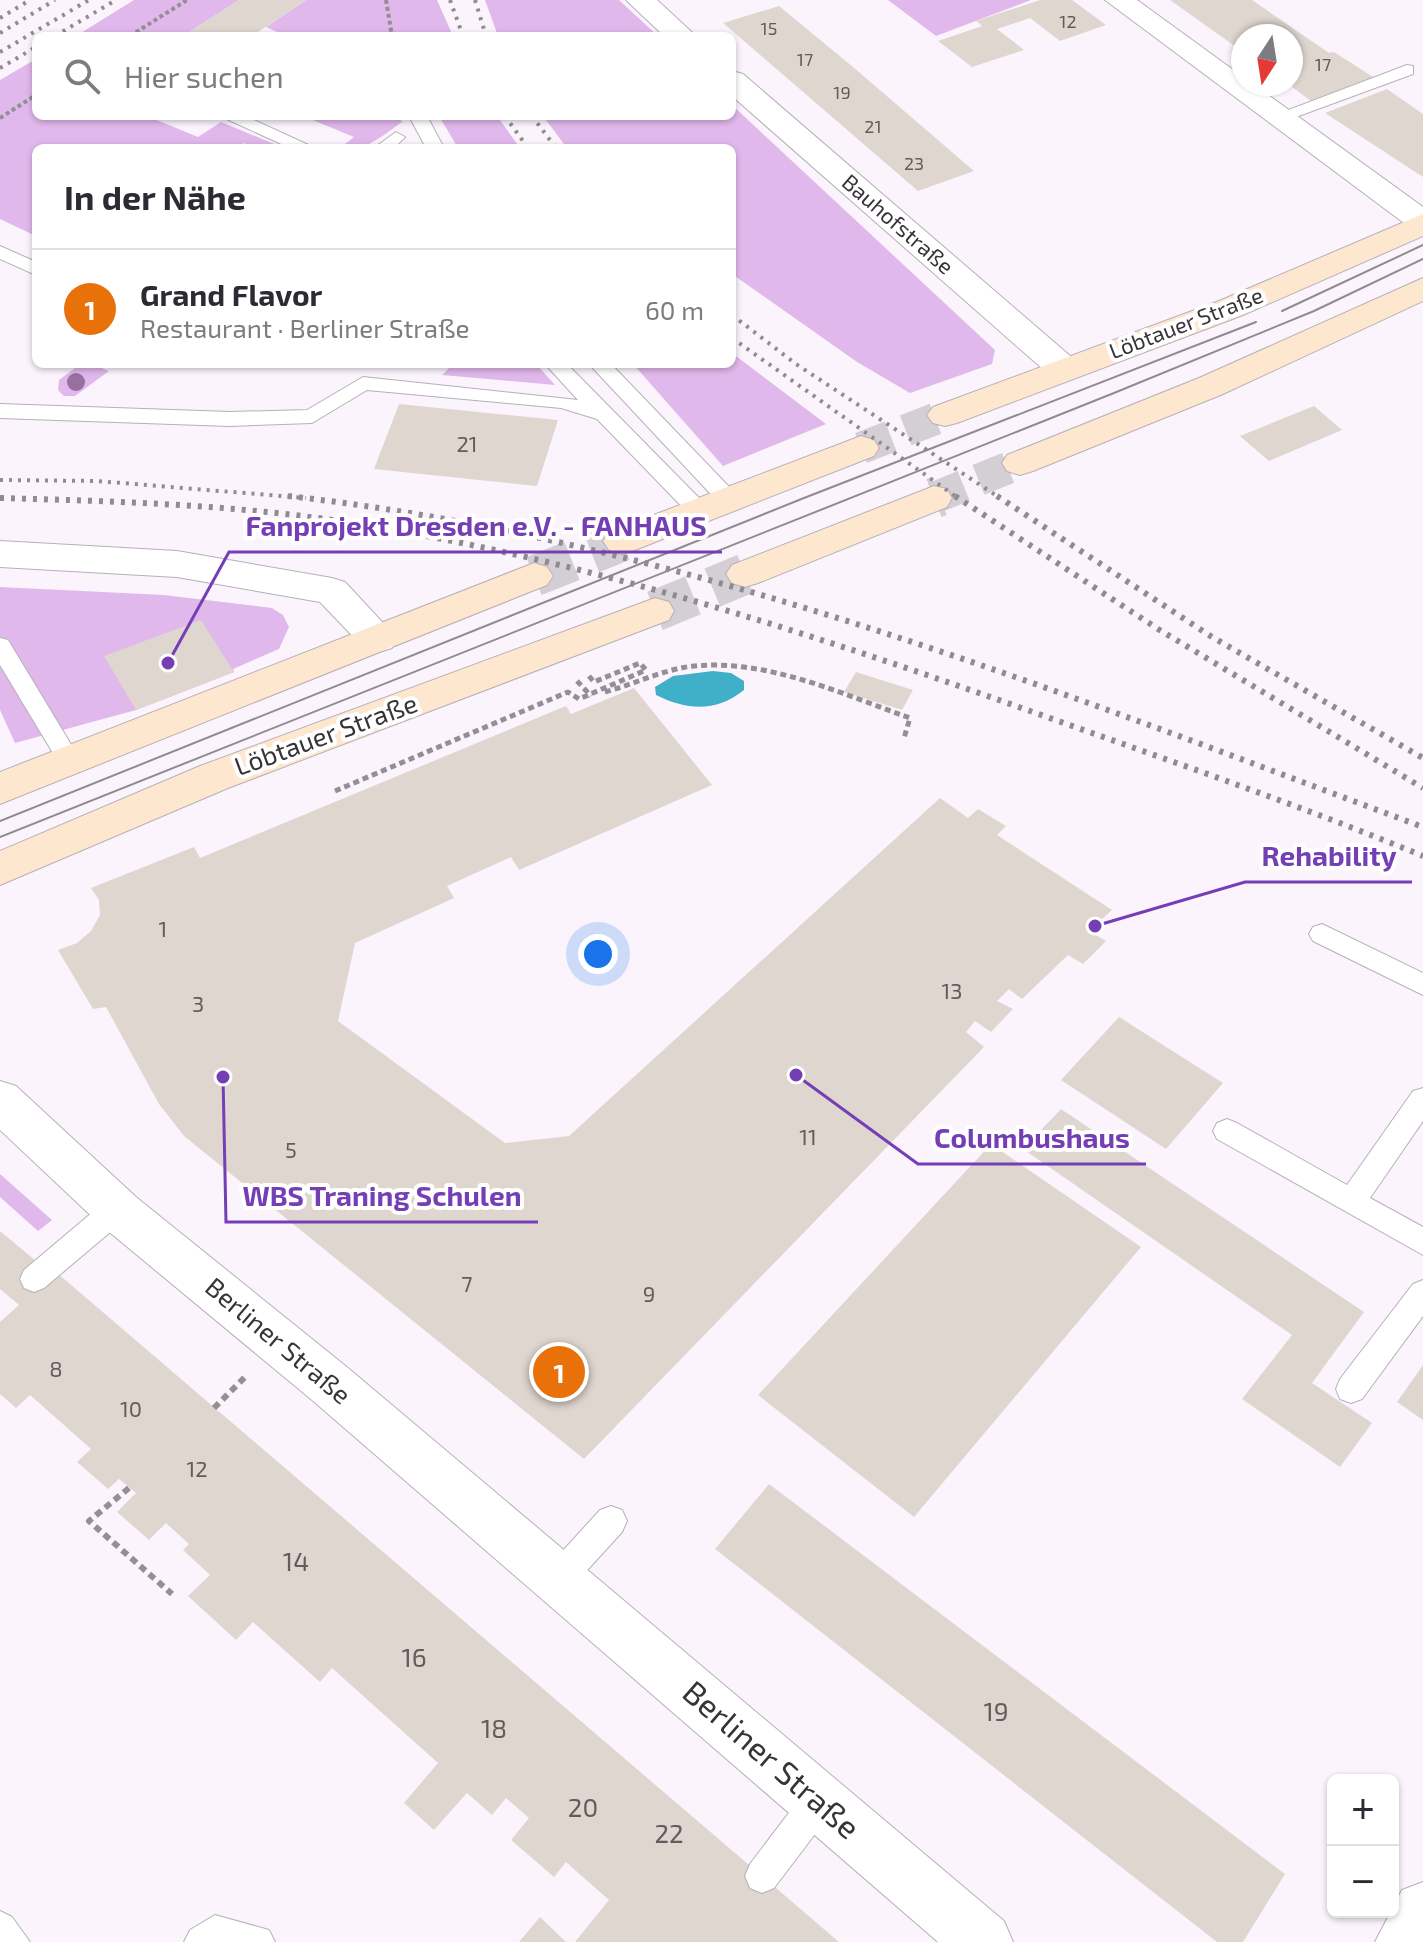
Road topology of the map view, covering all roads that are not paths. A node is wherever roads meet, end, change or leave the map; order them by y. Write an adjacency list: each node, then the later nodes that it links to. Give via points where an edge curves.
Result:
1 (640, 0): 3 (street)
2 (1119, 0): 6 (street)
3 (676, 32)
4 (1407, 70): 6 (lane)
5 (736, 83): 17 (street, Bauhofstraße)
6 (1279, 117): 11 (street)
7 (240, 120): 9 (lane)
8 (420, 120): 10 (lane)
9 (296, 144)
10 (433, 144)
11 (1423, 223): 17 (main road, Löbtauer Straße, via 1231,308)
12 (0, 252): 13 (lane)
13 (32, 267)
14 (1423, 288): 22 (main road, via 1211,386)
15 (559, 368): 19 (lane)
16 (603, 368): 24 (lane, via 681,446)
17 (1064, 369): 20 (main road, Löbtauer Straße)
18 (0, 411): 19 (lane, via 230,419 312,416 363,383 562,402)
19 (600, 413): 24 (lane)
20 (945, 415)
21 (861, 448): 24 (main road)
22 (1020, 463)
23 (934, 498): 27 (main road)
24 (713, 505): 25 (main road)
25 (622, 541)
26 (0, 554): 30 (street, via 177,564 332,591)
27 (745, 574)
28 (534, 576): 30 (main road)
29 (655, 611): 34 (main road, Löbtauer Straße, via 214,777)
30 (378, 638): 32 (main road)
31 (0, 646): 32 (lane)
32 (70, 762): 33 (main road)
33 (0, 789)
34 (0, 869)
35 (1322, 934): 36 (lane)
36 (1423, 985)
37 (1423, 1099): 40 (lane)
38 (0, 1100): 41 (street, Berliner Straße)
39 (1227, 1131): 40 (lane)
40 (1352, 1201): 42 (lane)
41 (117, 1209): 43 (lane); 47 (street, Berliner Straße)
42 (1423, 1242)
43 (34, 1279)
44 (1423, 1293): 45 (lane)
45 (1351, 1389)
46 (611, 1521): 47 (lane)
47 (559, 1578): 48 (street, Berliner Straße)
48 (819, 1801): 49 (lane); 55 (street, Berliner Straße)
49 (762, 1876)
50 (1423, 1911): 56 (street)
51 (0, 1929): 52 (lane)
52 (12, 1942)
53 (202, 1942): 54 (lane, via 215,1933)
54 (257, 1942)
55 (983, 1942)
56 (1405, 1942)

